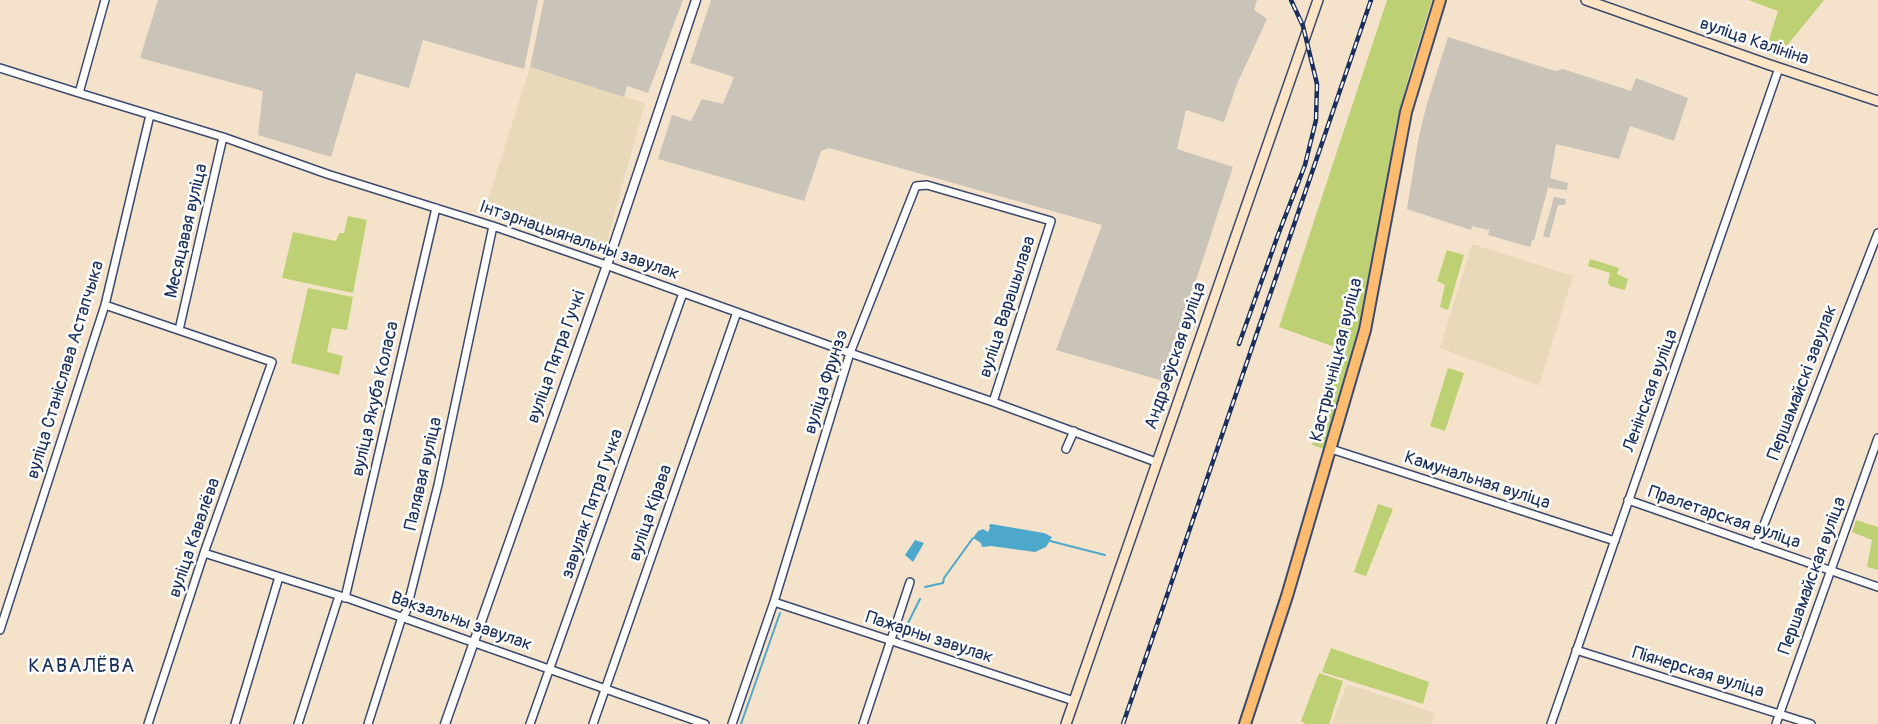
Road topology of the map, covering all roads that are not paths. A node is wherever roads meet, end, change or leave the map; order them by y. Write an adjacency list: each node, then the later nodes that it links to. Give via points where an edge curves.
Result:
1 (105, 0): 8 (street)
2 (696, 0): 16 (street, вуліца Пятра Гучкі)
3 (1318, 0): 27 (main road, Андрэеўская вуліца)
4 (1440, 0): 25 (main road, Кастрычніцкая вуліца, via 1406,112 1365,330)
5 (1586, 0): 7 (main road, вуліца Калініна)
6 (0, 68): 8 (street, Інтэрнацыянальны завулак)
7 (1779, 68): 9 (main road, вуліца Калініна); 28 (street, Ленінская вуліца)
8 (79, 93): 10 (street, Інтэрнацыянальны завулак)
9 (1878, 101)
10 (150, 115): 11 (street, Інтэрнацыянальны завулак); 18 (street, вуліца Станіслава Астапчыка)
11 (223, 138): 12 (street, Інтэрнацыянальны завулак); 20 (street, Месяцавая вуліца)
12 (436, 208): 14 (street, Інтэрнацыянальны завулак); 36 (street, вуліца Якуба Коласа)
13 (1051, 221): 21 (street, вуліца Фрунзэ, via 927,185 916,186); 22 (street, вуліца Варашылава)
14 (493, 226): 16 (street, Інтэрнацыянальны завулак); 38 (street, Палявая вуліца, via 438,485)
15 (1878, 233): 30 (street, Першамайскі завулак)
16 (607, 265): 17 (street, Інтэрнацыянальны завулак); 41 (street, вуліца Пятра Гучкі)
17 (683, 293): 19 (street, Інтэрнацыянальны завулак); 43 (street, завулак Пятра Гучка)
18 (105, 305): 20 (street); 39 (street, вуліца Станіслава Астапчыка)
19 (737, 312): 21 (street, Інтэрнацыянальны завулак); 44 (street, вуліца Кірава)
20 (179, 330): 31 (street, вуліца Кавалёва, via 272,362)
21 (850, 353): 22 (street, Інтэрнацыянальны завулак); 37 (street, вуліца Фрунзэ)
22 (993, 402): 23 (street, Інтэрнацыянальны завулак)
23 (1074, 431): 26 (street); 27 (street, Інтэрнацыянальны завулак)
24 (1878, 438): 32 (street, Першамайская вуліца)
25 (1331, 448): 29 (street, Камунальная вуліца); 58 (main road, Кастрычніцкая вуліца)
26 (1066, 449)
27 (1156, 462): 45 (main road, Андрэеўская вуліца)
28 (1628, 500): 29 (street, Ленінская вуліца); 30 (street, Пралетарская вуліца)
29 (1615, 541): 42 (street, Ленінская вуліца)
30 (1756, 545): 32 (street, Пралетарская вуліца)
31 (204, 553): 33 (street, Вакзальны завулак); 47 (street, вуліца Кавалёва)
32 (1830, 570): 35 (street, Пралетарская вуліца); 46 (street, Першамайская вуліца)
33 (279, 577): 36 (street, Вакзальны завулак); 48 (street)
34 (910, 582): 40 (street)
35 (1878, 587)
36 (342, 597): 38 (street, Вакзальны завулак); 49 (street, вуліца Якуба Коласа)
37 (774, 602): 40 (street, Пажарны завулак); 55 (street, вуліца Фрунзэ)
38 (402, 617): 41 (street, Вакзальны завулак); 50 (street, Палявая вуліца)
39 (0, 630)
40 (892, 641): 45 (street, Пажарны завулак); 56 (street)
41 (472, 643): 43 (street, Вакзальны завулак); 51 (street, вуліца Пятра Гучкі)
42 (1576, 650): 46 (street, Піянерская вуліца); 59 (street, Ленінская вуліца)
43 (551, 670): 44 (street, Вакзальны завулак); 52 (street, завулак Пятра Гучка)
44 (605, 689): 53 (street, вуліца Кірава); 54 (street, Вакзальны завулак)
45 (1074, 701): 57 (main road, Андрэеўская вуліца)
46 (1780, 714): 60 (street, Першамайская вуліца); 61 (street, Піянерская вуліца)
47 (148, 724)
48 (235, 724)
49 (298, 724)
50 (368, 724)
51 (445, 724)
52 (530, 724)
53 (593, 724)
54 (705, 724)
55 (732, 724)
56 (863, 724)
57 (1066, 724)
58 (1245, 724)
59 (1551, 724)
60 (1776, 724)
61 (1811, 724)

